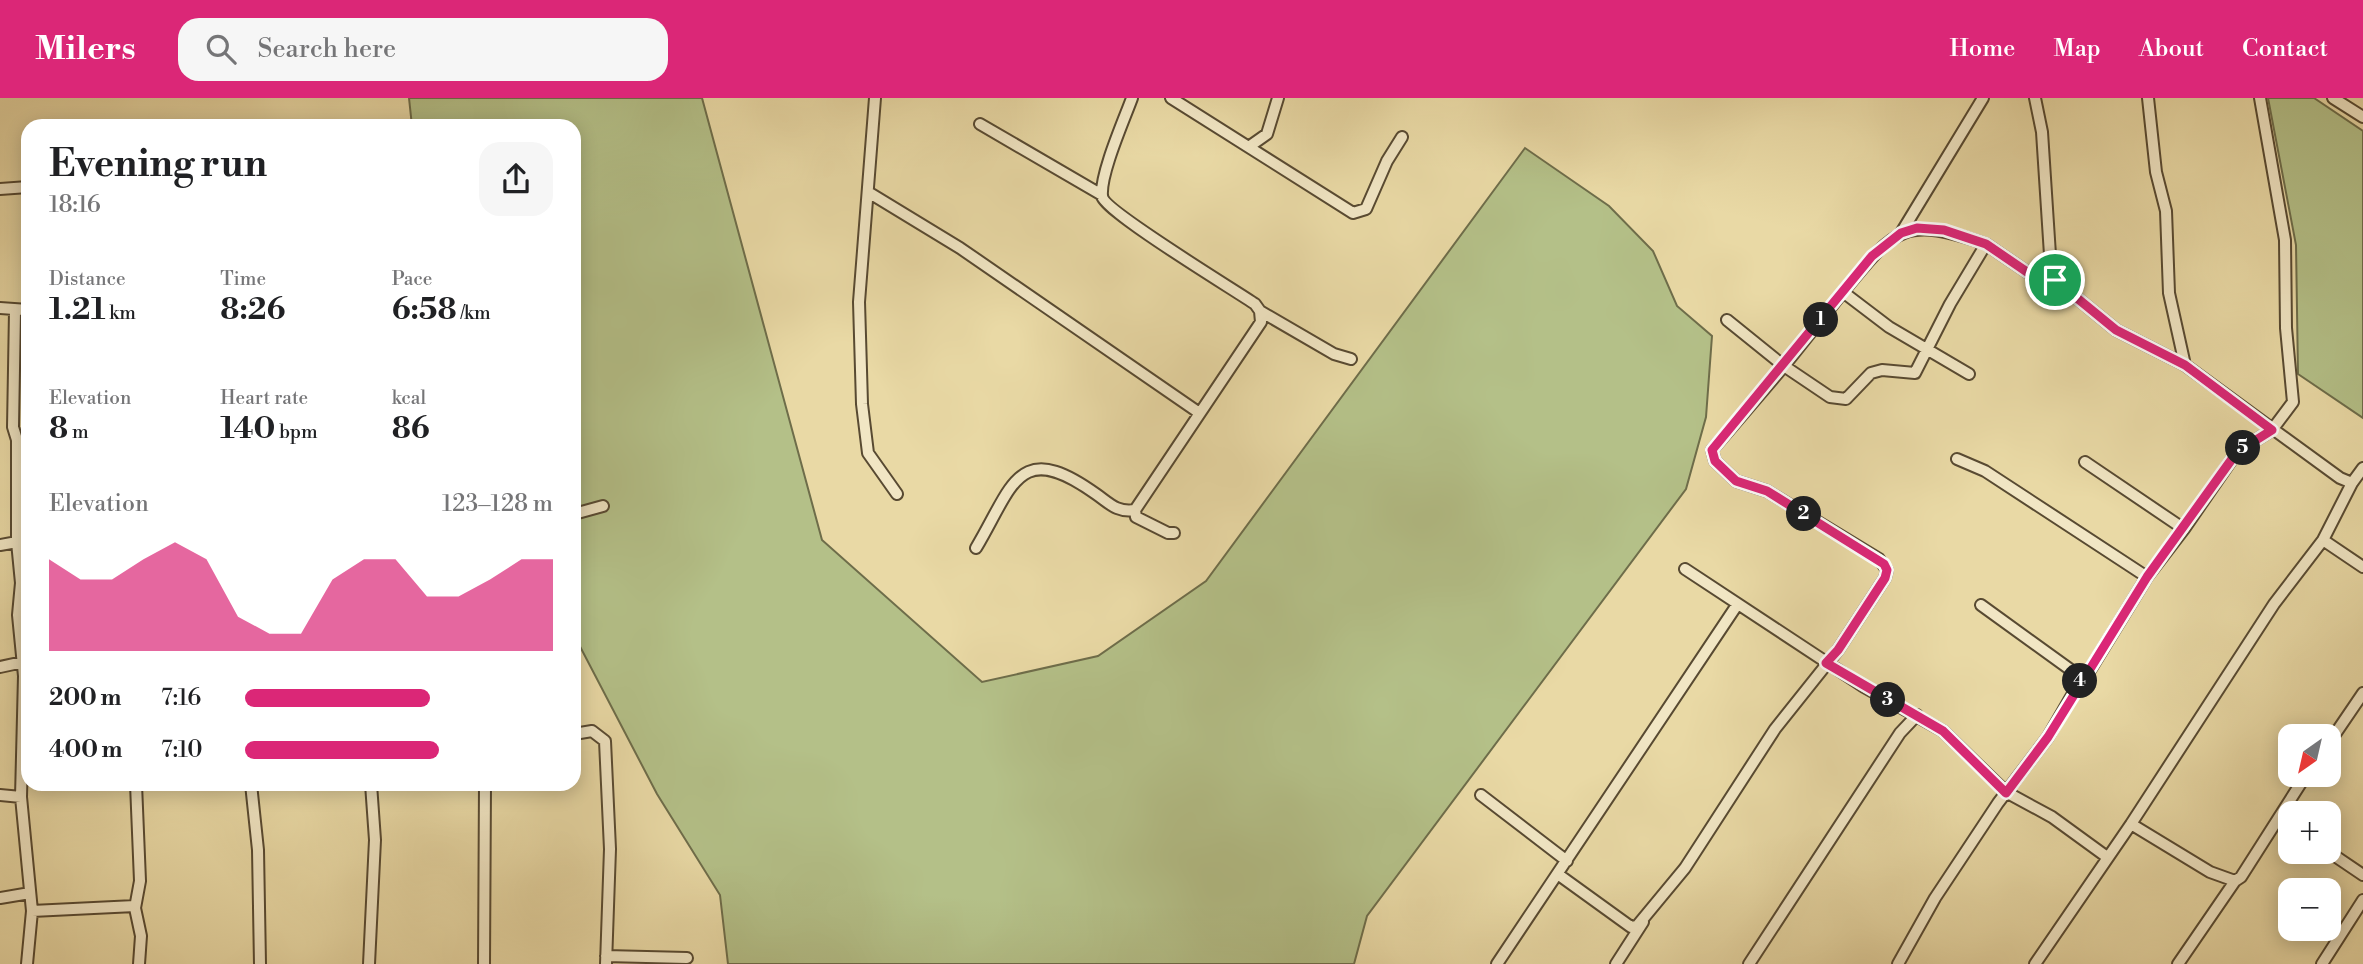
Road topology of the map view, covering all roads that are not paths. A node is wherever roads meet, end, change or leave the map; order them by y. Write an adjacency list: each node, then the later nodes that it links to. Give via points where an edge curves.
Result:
1 (875, 98): 16 (street)
2 (1132, 98): 17 (street)
3 (1171, 98): 13 (street)
4 (1278, 98): 13 (street, via 1267,134)
5 (1983, 98): 18 (street)
6 (2035, 98): 20 (street)
7 (2148, 98): 29 (street, via 2155,172 2166,211 2169,293)
8 (2260, 98): 35 (street, via 2285,240 2286,328 2294,395)
9 (2333, 98): 10 (street)
10 (2363, 117)
11 (980, 124): 17 (street)
12 (1402, 138): 13 (street, via 1366,209 1353,213)
13 (1250, 146)
14 (21, 188): 15 (street)
15 (0, 189)
16 (868, 192): 32 (street, via 960,248); 40 (street, via 859,302 866,444)
17 (1102, 195): 25 (street, via 1106,205 1208,271)
18 (1901, 233): 19 (street, via 1917,228 1944,230); 21 (street, via 1872,256)
19 (1986, 244): 20 (street, via 2027,272); 27 (street, via 1950,304)
20 (2055, 280): 29 (street, via 2116,330)
21 (1843, 292): 27 (street, via 1889,327); 30 (street)
22 (0, 308): 23 (street)
23 (15, 311): 24 (street); 33 (street)
24 (21, 311)
25 (1260, 312): 28 (street); 32 (street, via 1261,322)
26 (1727, 320): 30 (street)
27 (1930, 349): 30 (street, via 1915,373 1871,373 1846,399 1830,397); 31 (street)
28 (1351, 359)
29 (2185, 365): 35 (street)
30 (1784, 366): 59 (street, via 1712,450 1715,461 1736,481 1767,491 1884,564 1885,578)
31 (1969, 374)
32 (1198, 412): 42 (street)
33 (13, 427): 34 (street); 47 (street, via 18,453)
34 (1, 430)
35 (2272, 430): 39 (street); 44 (street, via 2237,452)
36 (1957, 459): 52 (street, via 1985,471)
37 (2085, 462): 44 (street)
38 (2363, 468): 39 (street)
39 (2352, 483): 46 (street)
40 (897, 495)
41 (603, 506): 43 (street)
42 (1135, 510): 45 (street, via 1136,517); 49 (street, via 1116,509 1055,470 1037,468 1018,477)
43 (581, 512)
44 (2184, 529): 52 (street)
45 (1174, 533)
46 (2323, 540): 50 (street); 76 (street, via 2274,604)
47 (17, 542): 48 (street); 53 (street)
48 (0, 545)
49 (976, 548)
50 (2363, 567)
51 (1685, 569): 55 (street)
52 (2147, 577): 61 (street)
53 (21, 583)
54 (21, 583): 57 (street)
55 (1737, 605): 59 (street); 79 (street)
56 (1981, 605): 61 (street)
57 (21, 643)
58 (21, 662): 60 (street)
59 (1826, 663): 63 (street); 88 (street, via 1775,729 1685,868)
60 (0, 667)
61 (2082, 678): 71 (street, via 2048,737)
62 (2363, 693): 64 (street)
63 (1917, 715): 71 (street, via 1943,731); 98 (street, via 1900,733)
64 (2342, 724)
65 (581, 733): 90 (street, via 592,731 605,741 610,849)
66 (21, 791): 74 (street)
67 (136, 791): 86 (street, via 140,881)
68 (252, 791): 93 (street)
69 (371, 791): 94 (street)
70 (485, 791): 95 (street)
71 (2006, 793): 77 (street, via 2052,817); 99 (street)
72 (0, 795): 74 (street)
73 (1481, 795): 79 (street)
74 (21, 797): 83 (street)
75 (2278, 822): 82 (street)
76 (2131, 824): 77 (street); 82 (street, via 2210,872)
77 (2107, 857): 100 (street)
78 (2341, 860): 81 (street)
79 (1567, 861): 80 (street)
80 (1559, 875): 88 (street, via 1631,927); 96 (street)
81 (2363, 875)
82 (2235, 881): 101 (street)
83 (30, 893): 84 (street); 87 (street)
84 (0, 898)
85 (2363, 900): 102 (street)
86 (135, 906): 87 (street); 92 (street, via 141,936)
87 (32, 911): 91 (street)
88 (1648, 915): 97 (street)
89 (687, 958): 90 (street)
90 (606, 960)
91 (27, 964)
92 (139, 964)
93 (260, 964)
94 (369, 964)
95 (484, 964)
96 (1497, 964)
97 (1616, 964)
98 (1749, 964)
99 (1898, 964)
100 (2035, 964)
101 (2178, 964)
102 (2322, 964)

